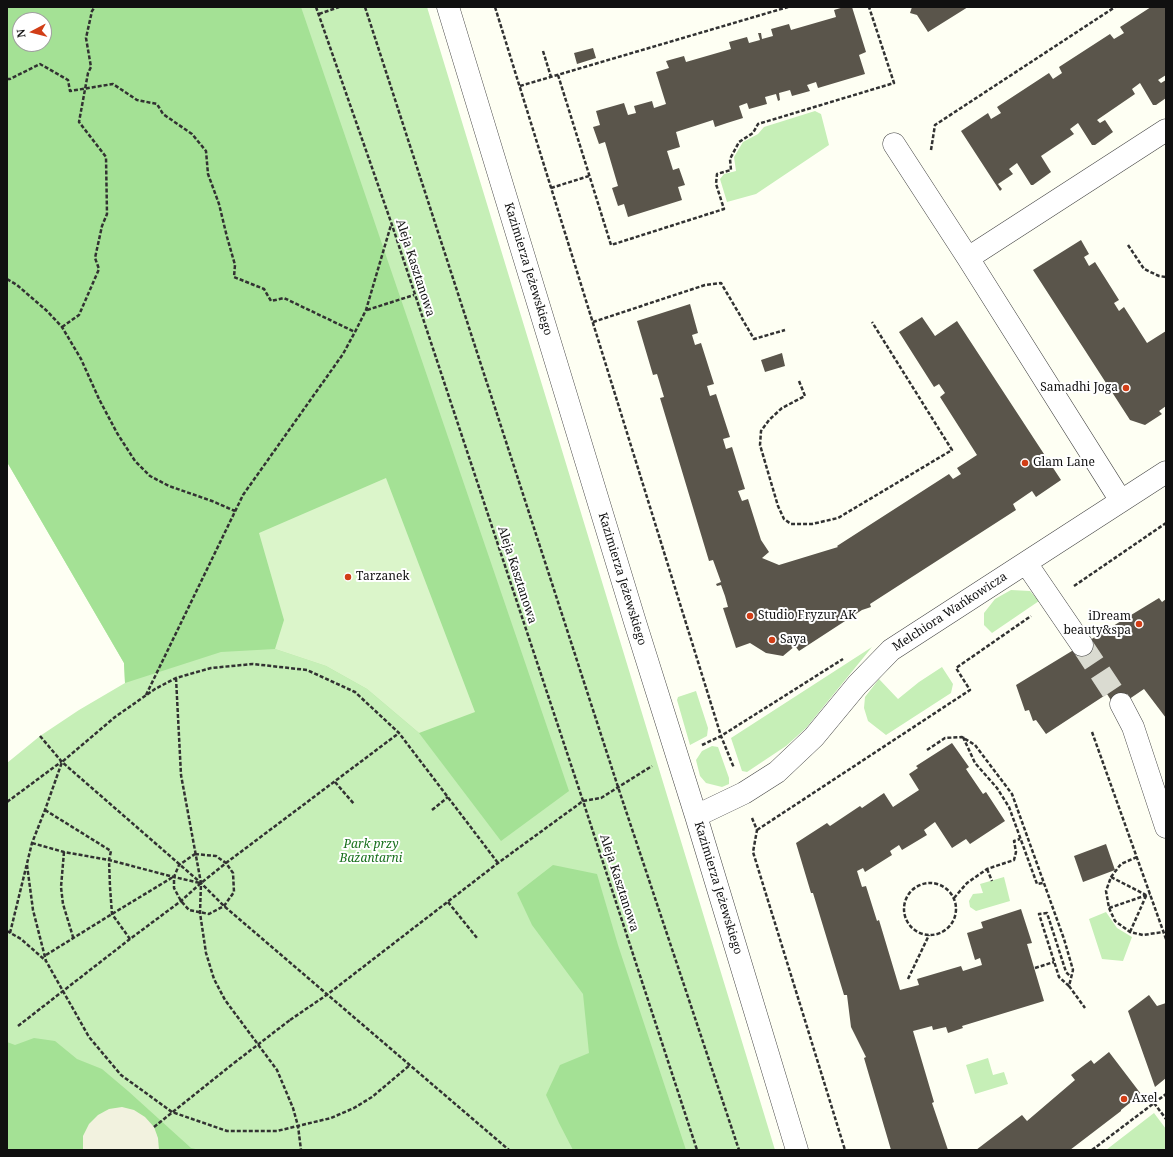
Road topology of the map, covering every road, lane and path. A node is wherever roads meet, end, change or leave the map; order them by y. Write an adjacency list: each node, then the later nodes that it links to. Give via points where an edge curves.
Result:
1 (95, 7): 16 (path, via 86,38 91,66)
2 (316, 7): 10 (path, Aleja Kasztanowa)
3 (339, 7): 10 (path)
4 (365, 7): 54 (path)
5 (448, 7): 51 (street, Kazimierza Jeżewskiego)
6 (496, 7): 15 (path)
7 (788, 7): 12 (path)
8 (869, 7): 20 (path, via 894,83 758,124 753,133 738,142 730,159 731,170 717,174 716,184 724,209 610,245)
9 (1114, 7): 19 (path, via 935,125)
10 (318, 14): 22 (path, Aleja Kasztanowa)
11 (543, 51): 13 (path)
12 (558, 75): 13 (path); 20 (path)
13 (551, 77): 15 (path)
14 (7, 78): 16 (path, via 10,79 40,64 68,80 70,91)
15 (520, 86): 21 (path)
16 (85, 89): 31 (path, via 79,122 106,156 107,214 95,258 99,268 79,315); 33 (path, via 113,84 137,100 156,104 163,114 192,134 206,150 208,174 219,204 235,265 234,277 264,288 271,301 284,298)
17 (1166, 130): 24 (street)
18 (894, 144): 24 (street)
19 (930, 152)
20 (589, 176): 21 (path)
21 (551, 188): 29 (path)
22 (392, 225): 27 (path, Aleja Kasztanowa); 28 (path)
23 (1128, 245): 25 (path, via 1144,268)
24 (968, 258): 36 (street)
25 (1166, 277)
26 (7, 279): 31 (path, via 47,311)
27 (414, 295): 28 (path); 57 (path, Aleja Kasztanowa)
28 (366, 310): 33 (path)
29 (593, 322): 32 (path, via 721,282 754,339); 48 (path)
30 (872, 322): 34 (path, via 952,450 838,518 812,524 791,524 784,519 778,506 760,445 761,431 769,420 782,408 805,396)
31 (62, 327): 37 (path, via 81,359 117,433 135,461 150,476 168,486)
32 (785, 330)
33 (355, 332): 37 (path, via 343,354 243,495)
34 (799, 381)
35 (1166, 472): 36 (street, Melchiora Wańkowicza)
36 (1121, 501): 39 (street, Melchiora Wańkowicza)
37 (235, 512): 43 (path)
38 (1166, 523): 40 (path)
39 (1026, 563): 40 (street); 55 (street, Melchiora Wańkowicza, via 891,650 857,685 814,737 778,772)
40 (1052, 601): 41 (street); 64 (path, via 956,668 970,690)
41 (1082, 645)
42 (176, 678): 43 (path); 46 (path, via 211,668 253,664 306,670 355,692); 68 (path, via 181,775)
43 (146, 695): 52 (path)
44 (1121, 704): 63 (street, via 1133,727)
45 (1092, 732): 69 (path)
46 (399, 733): 53 (path); 56 (path)
47 (40, 736): 52 (path)
48 (721, 736): 51 (path); 55 (path)
49 (962, 737): 50 (path, via 945,738); 65 (path, via 975,762 1009,807); 80 (path, via 975,745 1012,794)
50 (927, 750)
51 (677, 757): 54 (path, via 654,764); 62 (street, Kazimierza Jeżewskiego)
52 (62, 762): 58 (path); 60 (path); 74 (path)
53 (335, 782): 59 (path); 72 (path)
54 (618, 787): 57 (path, via 601,798); 119 (path)
55 (744, 793): 62 (street, Melchiora Wańkowicza); 64 (path)
56 (448, 797): 61 (path); 73 (path)
57 (583, 801): 73 (path); 118 (path, Aleja Kasztanowa)
58 (7, 802)
59 (354, 804)
60 (45, 810): 66 (path); 70 (path, via 111,851)
61 (432, 810)
62 (696, 816): 120 (street, Kazimierza Jeżewskiego)
63 (1166, 826)
64 (757, 830): 121 (path, via 753,852)
65 (1020, 839): 75 (path, via 1014,841 1014,860); 80 (path, via 1037,884)
66 (32, 843): 67 (path); 71 (path)
67 (64, 852): 70 (path); 94 (path, via 62,904)
68 (195, 854): 72 (path, via 216,856); 74 (path); 79 (path)
69 (1137, 857): 77 (path, via 1121,864); 81 (path)
70 (109, 860): 76 (path); 89 (path)
71 (27, 863): 90 (path); 98 (path, via 33,910)
72 (226, 863): 79 (path); 86 (path, via 233,873 234,892)
73 (498, 863): 85 (path)
74 (179, 865): 76 (path); 79 (path)
75 (987, 869): 78 (path); 83 (path, via 967,883)
76 (174, 877): 79 (path); 84 (path, via 174,888); 89 (path)
77 (1111, 877): 82 (path); 87 (path, via 1106,891)
78 (992, 881)
79 (201, 883): 84 (path); 86 (path); 88 (path)
80 (1043, 883): 102 (path, via 1064,939 1072,970)
81 (1150, 894): 82 (path); 92 (path)
82 (1146, 896): 87 (path); 91 (path)
83 (954, 898): 93 (path, via 957,905 952,924 945,931); 93 (path, via 946,888 937,884 922,884 910,893 905,902 907,922 915,931)
84 (181, 901): 88 (path, via 189,910); 95 (path)
85 (448, 902): 96 (path); 106 (path)
86 (224, 906): 88 (path, via 209,914); 106 (path)
87 (1109, 908): 91 (path, via 1115,921)
88 (200, 913): 115 (path, via 206,953 214,979 225,1000 277,1070)
89 (112, 914): 94 (path); 95 (path)
90 (8, 932): 99 (path)
91 (1130, 932): 92 (path, via 1143,935)
92 (1163, 932): 97 (path)
93 (929, 935): 103 (path)
94 (73, 937): 98 (path)
95 (130, 938): 105 (path)
96 (477, 938)
97 (1166, 939)
98 (46, 956): 99 (path)
99 (46, 961): 105 (path)
100 (1054, 962): 101 (path); 102 (path, via 1039,914 1047,913 1066,972); 104 (path, via 1059,977)
101 (1035, 968)
102 (1071, 977): 104 (path)
103 (908, 979)
104 (1069, 986): 107 (path)
105 (63, 991): 108 (path); 112 (path, via 88,1037 122,1075)
106 (328, 994): 109 (path); 112 (path, bridge, via 290,1020)
107 (1085, 1008)
108 (18, 1026)
109 (410, 1065): 115 (path, via 372,1097 354,1108 331,1118); 117 (path)
110 (1166, 1094): 111 (path)
111 (1154, 1103): 113 (path); 122 (path)
112 (172, 1112): 114 (path); 115 (path, via 228,1130 277,1131)
113 (1166, 1119)
114 (154, 1126)
115 (298, 1126): 116 (path)
116 (301, 1150)
117 (509, 1150)
118 (697, 1150)
119 (740, 1150)
120 (797, 1150)
121 (845, 1150)
122 (1092, 1150)

